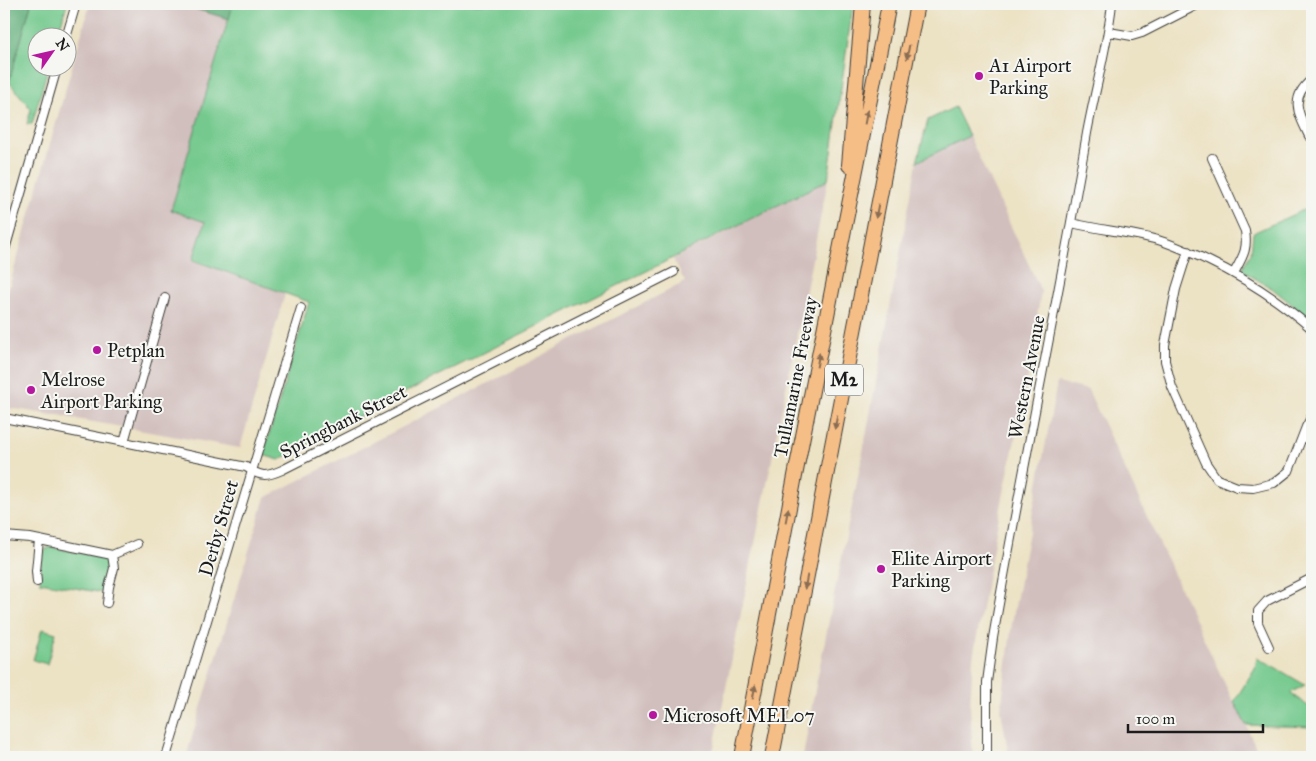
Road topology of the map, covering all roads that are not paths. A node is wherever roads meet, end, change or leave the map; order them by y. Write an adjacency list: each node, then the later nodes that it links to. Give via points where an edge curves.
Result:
1 (76, 4): 7 (street)
2 (863, 4): 14 (highway)
3 (889, 4): 14 (highway, Tullamarine Freeway / M2, one-way to 3)
4 (917, 4): 36 (highway, M2, one-way to 36)
5 (1112, 4): 8 (street, Western Avenue)
6 (1199, 4): 8 (street, via 1142,33 1132,36)
7 (69, 28)
8 (1109, 32): 13 (street, Western Avenue)
9 (55, 78): 16 (street)
10 (1312, 79): 11 (street, via 1299,94 1297,106)
11 (1308, 136)
12 (1212, 158): 18 (street, via 1245,230 1244,254)
13 (1072, 223): 15 (street, via 1136,234); 37 (street, Western Avenue, via 993,638 987,682)
14 (843, 233): 35 (highway, Tullamarine Freeway / M2, one-way to 14)
15 (1188, 251): 18 (street); 22 (street, via 1176,289 1165,361 1172,387 1206,463 1217,479 1237,487 1254,488 1274,483 1289,471)
16 (4, 253)
17 (674, 272): 25 (street, Springbank Street, via 282,470 265,475)
18 (1234, 273): 21 (street, via 1263,290)
19 (165, 298): 24 (street)
20 (301, 308): 25 (street, Derby Street)
21 (1312, 329)
22 (1312, 416)
23 (4, 418): 24 (street, Springbank Street)
24 (124, 442): 25 (street, Springbank Street)
25 (251, 471): 34 (street, Derby Street)
26 (4, 536): 27 (street)
27 (39, 540): 29 (street); 31 (street)
28 (137, 544): 29 (street)
29 (112, 555): 32 (street, via 114,568)
30 (1312, 578): 33 (street, via 1267,601 1258,611 1258,623)
31 (36, 582)
32 (107, 603)
33 (1269, 647)
34 (166, 757)
35 (742, 757)
36 (772, 757)
37 (988, 757)

